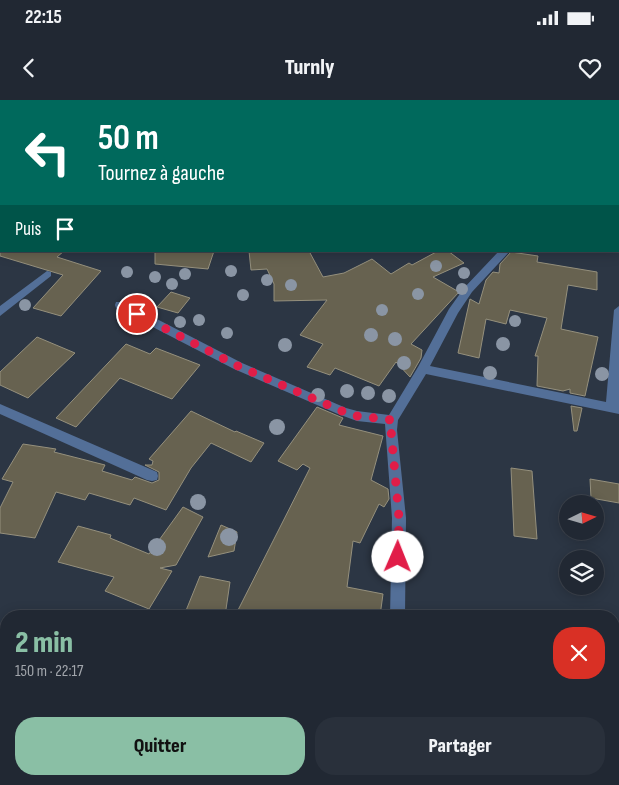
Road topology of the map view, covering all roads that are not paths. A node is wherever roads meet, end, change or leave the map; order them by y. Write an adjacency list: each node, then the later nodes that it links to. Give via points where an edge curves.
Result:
1 (504, 252): 6 (street, via 468,290)
2 (47, 274): 5 (street)
3 (120, 304): 9 (street, via 221,358 342,411)
4 (619, 310): 8 (street)
5 (0, 312)
6 (423, 369): 8 (street); 9 (street)
7 (0, 409): 10 (street)
8 (616, 409)
9 (392, 420): 11 (street, via 399,518)
10 (152, 476)
11 (398, 610)

